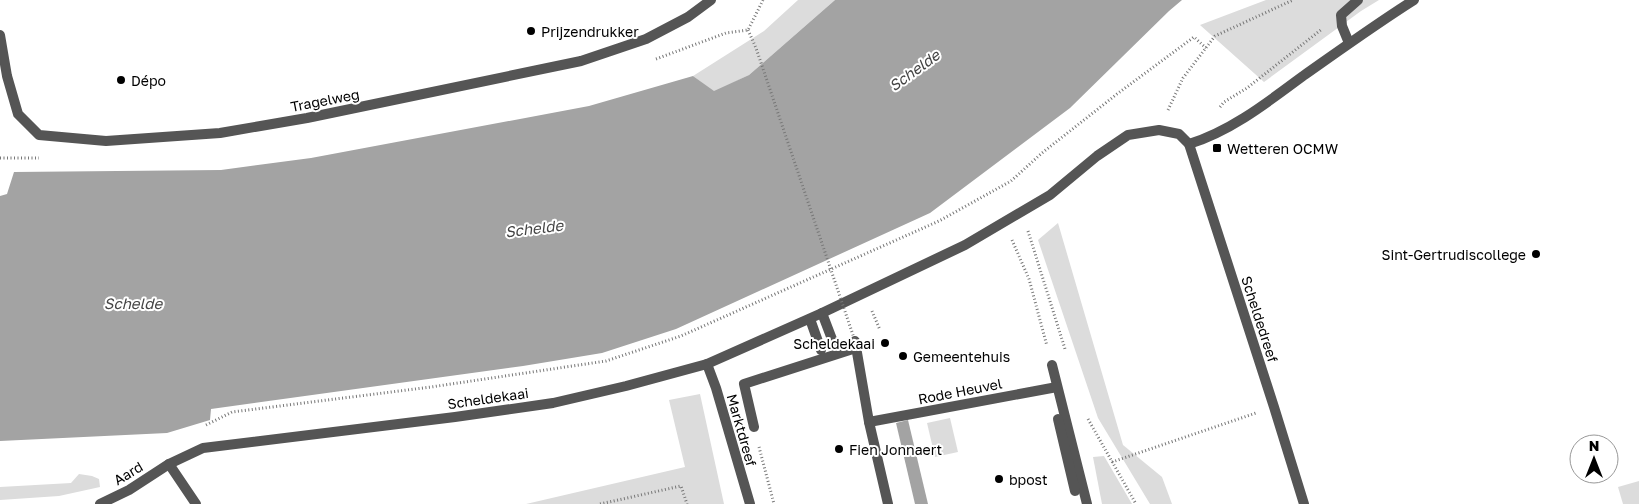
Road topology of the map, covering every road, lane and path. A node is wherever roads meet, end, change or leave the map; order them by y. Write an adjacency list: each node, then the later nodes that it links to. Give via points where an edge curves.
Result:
1 (711, 0): 7 (street, Tragelweg, via 688,17 646,38 581,61 220,133 106,140 39,136 18,114)
2 (763, 0): 16 (path, bridge, via 748,30)
3 (1293, 0): 9 (path, via 1215,36)
4 (1358, 0): 6 (street)
5 (1414, 0): 8 (street)
6 (1341, 15): 8 (street); 10 (path)
7 (0, 35)
8 (1349, 43): 12 (street, via 1275,97 1209,138)
9 (1206, 48): 11 (path, via 1183,78); 24 (path, via 1194,37 1117,94 1010,181 939,221 681,336 606,361 232,412)
10 (1247, 88)
11 (1159, 130): 12 (street, via 1179,134); 13 (street, Scheldekaai, via 1128,136 1050,194)
12 (1189, 144): 22 (street, Scheldedreef)
13 (1004, 221): 14 (street, Scheldekaai, via 965,245); 20 (path, via 1029,279)
14 (822, 313): 15 (street, Scheldekaai); 17 (street)
15 (810, 319): 18 (street); 19 (street, Scheldekaai)
16 (856, 345): 23 (street); 25 (street, via 744,384)
17 (835, 346)
18 (821, 350)
19 (707, 364): 27 (street, Scheldekaai, via 552,402 204,448); 33 (street, Marktdreef)
20 (1052, 365): 21 (street)
21 (1054, 388): 23 (street, Rode Heuvel); 28 (street); 36 (street)
22 (1274, 407): 26 (path); 37 (street, Scheldedreef)
23 (869, 422): 35 (street)
24 (206, 426)
25 (754, 427): 34 (path)
26 (1112, 462)
27 (169, 464): 29 (street, Aard); 30 (street)
28 (1075, 491)
29 (100, 504)
30 (196, 504)
31 (600, 504): 32 (path, via 681,486)
32 (687, 504)
33 (750, 504)
34 (774, 504)
35 (888, 504)
36 (1087, 504)
37 (1304, 504)

